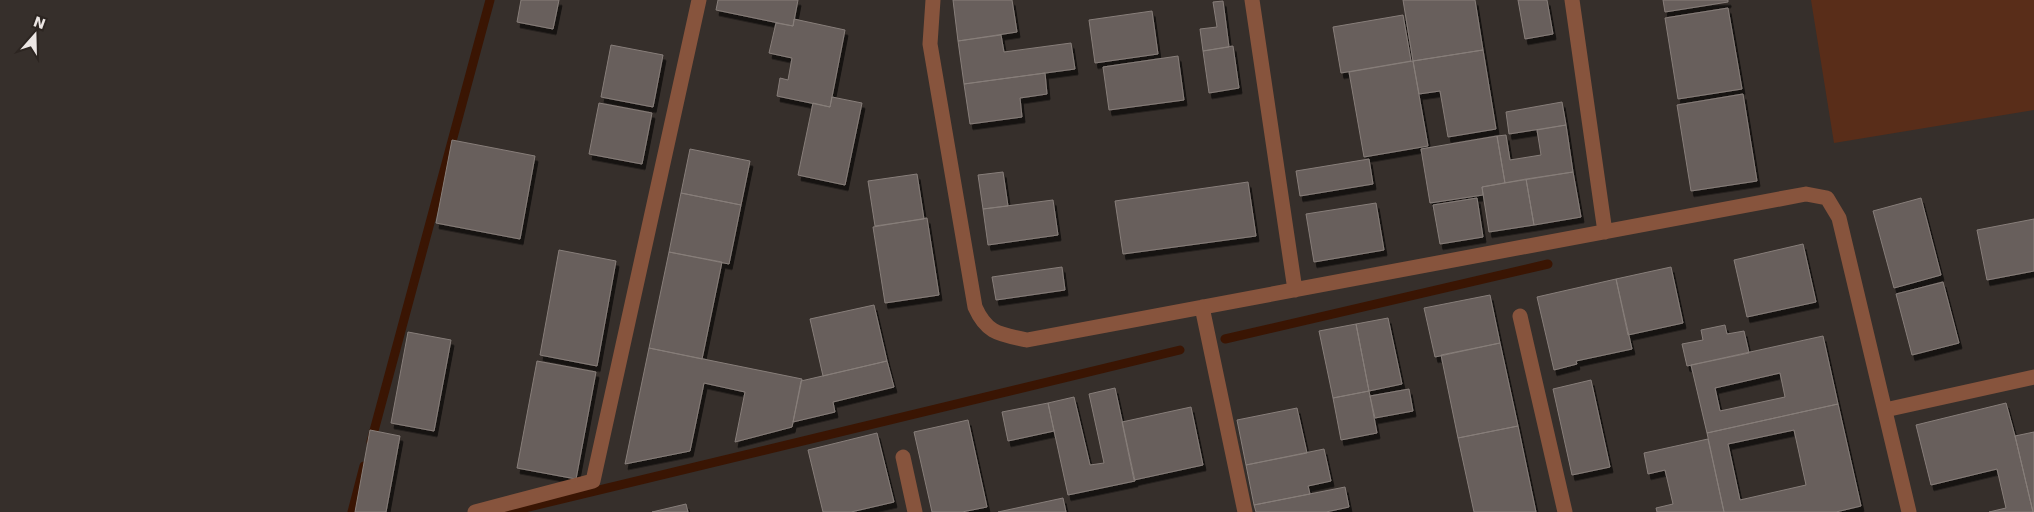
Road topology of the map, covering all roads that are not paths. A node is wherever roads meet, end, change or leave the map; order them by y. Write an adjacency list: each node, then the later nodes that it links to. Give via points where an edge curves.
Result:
1 (699, 0): 12 (street, via 593,482)
2 (933, 0): 7 (street, via 930,44 975,307 983,324 1001,334 1027,340)
3 (1252, 0): 6 (street)
4 (1572, 0): 5 (street)
5 (1605, 232): 6 (street); 10 (street, via 1806,194 1827,198 1839,218)
6 (1295, 290): 7 (street)
7 (1202, 307): 14 (street)
8 (1520, 316): 15 (street)
9 (2034, 377): 10 (street)
10 (1885, 410): 16 (street)
11 (903, 457): 13 (street)
12 (475, 512)
13 (915, 512)
14 (1245, 512)
15 (1565, 512)
16 (1909, 512)

